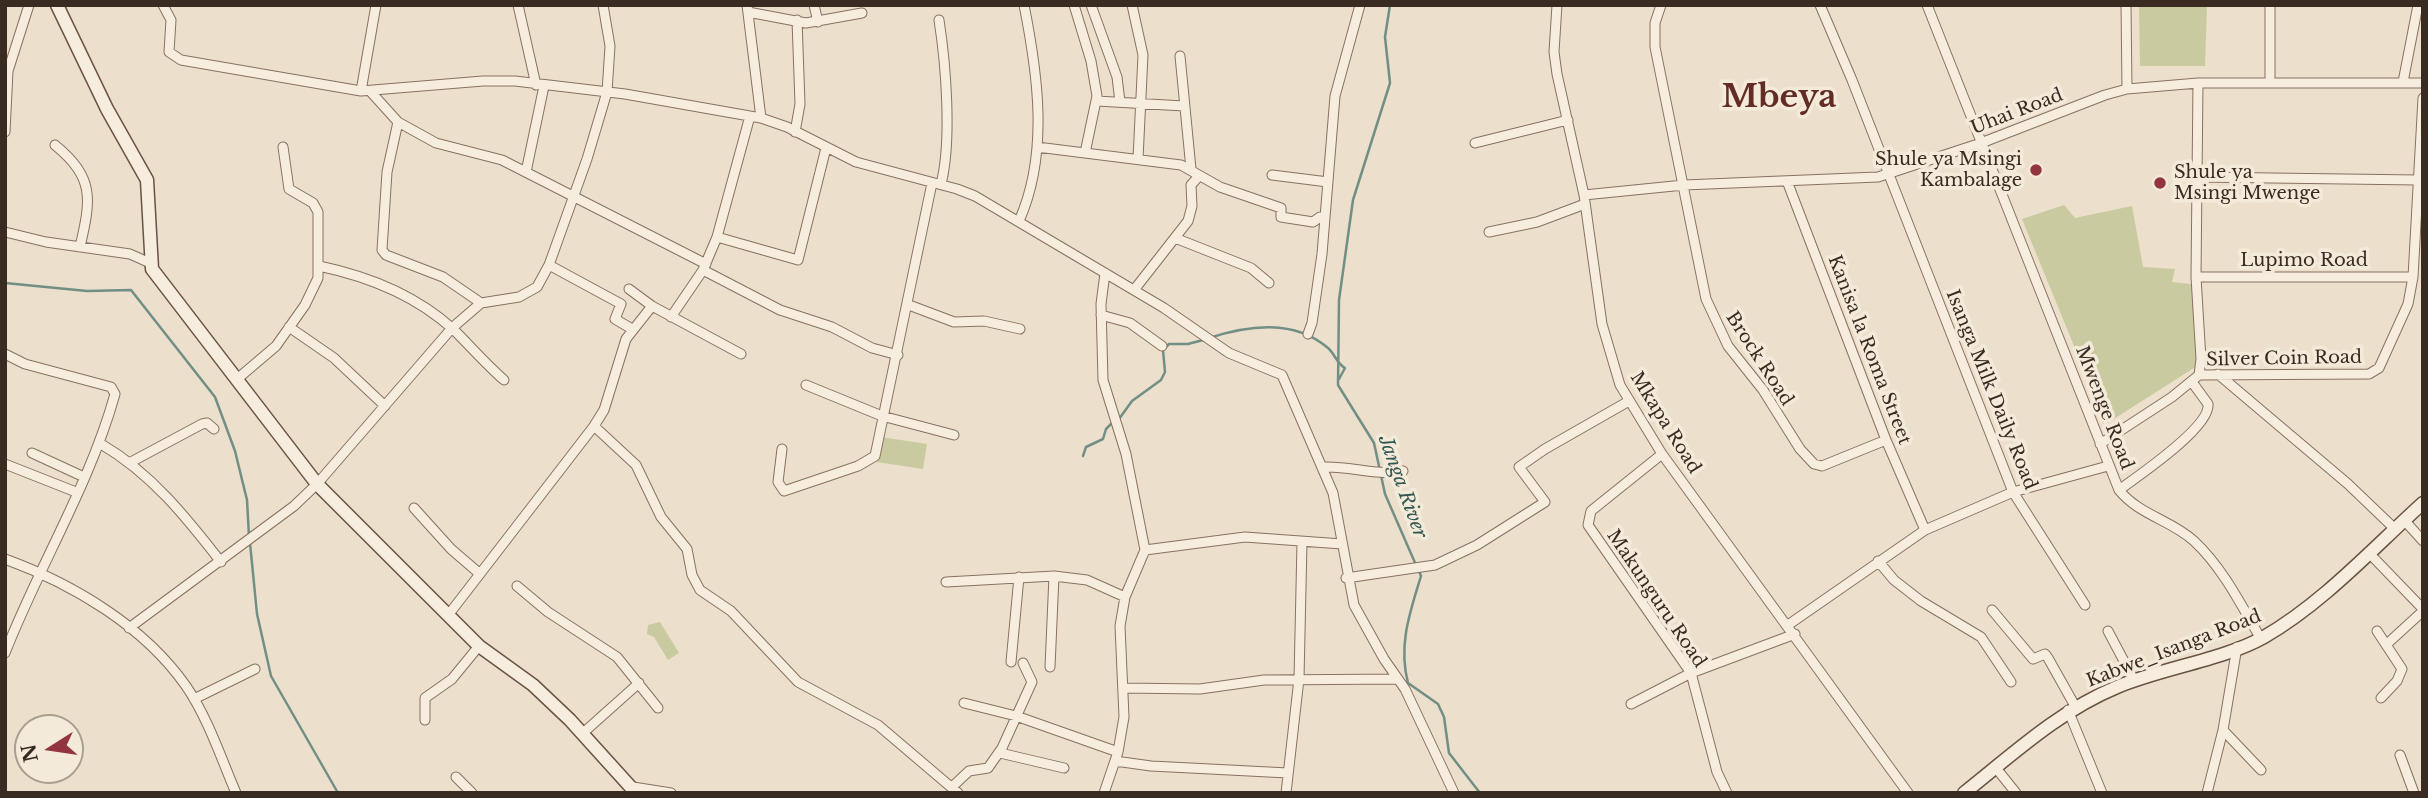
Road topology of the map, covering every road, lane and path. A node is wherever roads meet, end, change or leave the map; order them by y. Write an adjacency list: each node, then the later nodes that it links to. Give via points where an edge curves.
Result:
1 (29, 5): 26 (street)
2 (57, 5): 74 (street, via 147,180)
3 (163, 5): 33 (street, via 171,20 169,52 176,59)
4 (376, 5): 33 (street)
5 (518, 5): 31 (street)
6 (603, 5): 34 (street, via 610,46)
7 (814, 5): 24 (street)
8 (1024, 5): 49 (street, via 1035,74)
9 (1074, 5): 36 (street)
10 (1091, 5): 37 (street, via 1117,77)
11 (1132, 5): 38 (street, via 1142,46)
12 (1360, 5): 62 (street, via 1335,96)
13 (1557, 5): 42 (street, Mkapa Road, via 1554,52)
14 (1661, 5): 64 (street, via 1655,47)
15 (1820, 5): 56 (street, Isanga Milk Daily Road)
16 (1927, 5): 47 (street, Mwenge Road)
17 (2126, 5): 32 (street)
18 (2270, 5): 27 (street)
19 (2418, 5): 28 (street)
20 (747, 9): 22 (street); 41 (street)
21 (862, 13): 24 (street)
22 (797, 20): 24 (street); 45 (street, via 800,104)
23 (939, 20): 63 (street, via 947,115 946,165)
24 (818, 22)
25 (1180, 56): 39 (street)
26 (7, 65): 44 (street)
27 (2270, 82): 28 (street, Uhai Road); 29 (street, Uhai Road)
28 (2403, 82): 30 (street, Uhai Road)
29 (2198, 83): 32 (street, Uhai Road); 59 (street)
30 (2423, 83)
31 (540, 86): 33 (street, via 483,80); 34 (street); 55 (street)
32 (2127, 89): 47 (street, Uhai Road)
33 (365, 91): 43 (street)
34 (607, 92): 40 (street); 65 (street)
35 (2423, 98): 60 (street, Silver Coin Road)
36 (1097, 101): 37 (street); 52 (street)
37 (1119, 102): 38 (street)
38 (1142, 105): 39 (street); 53 (street)
39 (1184, 106): 54 (street)
40 (750, 116): 41 (street); 71 (street)
41 (761, 118): 45 (street)
42 (1568, 120): 46 (street); 66 (street, Mkapa Road)
43 (398, 122): 55 (street, via 436,143 502,160); 84 (street, via 387,172 382,250 461,287)
44 (5, 132)
45 (795, 132): 51 (street)
46 (1475, 143)
47 (1981, 143): 56 (street, Uhai Road); 111 (street, Mwenge Road)
48 (55, 145): 73 (street, via 72,159 86,183 88,206)
49 (1037, 146): 52 (street); 68 (street, via 1034,178)
50 (283, 148): 76 (street, via 289,189 313,203 318,212)
51 (826, 148): 63 (street, via 874,168); 71 (street, via 797,260)
52 (1085, 153): 53 (street)
53 (1138, 159): 54 (street)
54 (1191, 169): 58 (street)
55 (526, 172): 65 (street)
56 (1889, 174): 61 (street, Uhai Road); 124 (street, Isanga Milk Daily Road)
57 (1272, 175): 62 (street)
58 (1199, 176): 67 (street, via 1280,208 1281,217 1313,222); 72 (street, via 1190,191 1191,213)
59 (2198, 177): 60 (street); 79 (street)
60 (2418, 180): 80 (street, Silver Coin Road)
61 (1787, 181): 64 (street, Uhai Road); 109 (street, Kanisa la Roma Street)
62 (1328, 182): 67 (street)
63 (937, 184): 68 (street, via 975,196); 85 (street)
64 (1685, 185): 66 (street, Uhai Road); 109 (street, Brock Road, via 1699,273 1717,326 1800,449 1819,466)
65 (571, 197): 75 (street); 77 (street)
66 (1585, 200): 70 (street, Uhai Road, via 1537,222); 103 (street, Mkapa Road, via 1606,344)
67 (1325, 217): 93 (street)
68 (1019, 221): 78 (street)
69 (5, 232): 73 (street)
70 (1489, 232)
71 (717, 237): 77 (street)
72 (1175, 238): 81 (street, via 1251,268); 83 (street)
73 (80, 247): 74 (street, via 130,254)
74 (150, 263): 100 (street)
75 (549, 265): 84 (street, via 533,291); 91 (street, via 621,304 615,319)
76 (319, 266): 89 (street, via 309,298); 90 (street, via 380,284)
77 (705, 267): 88 (street); 97 (street, via 780,310)
78 (1105, 273): 83 (street); 87 (street)
79 (2196, 277): 80 (street, Lupimo Road); 99 (street, via 2201,359)
80 (2413, 277): 98 (street, Silver Coin Road, via 2408,304 2374,372)
81 (1269, 284)
82 (629, 289): 86 (street)
83 (1134, 290): 118 (street, via 1207,340 1282,375)
84 (481, 303): 90 (street)
85 (909, 305): 92 (street, via 954,321 984,321); 97 (street)
86 (652, 306): 88 (street); 91 (street)
87 (1101, 315): 94 (street, via 1130,323); 132 (street, via 1100,358)
88 (671, 317): 96 (street)
89 (289, 327): 100 (street, via 272,350); 104 (street, via 334,358)
90 (452, 328): 101 (street); 104 (street)
91 (632, 329): 106 (street)
92 (1020, 329)
93 (1308, 334)
94 (1162, 346)
95 (5, 354): 110 (street, via 111,387 115,394)
96 (741, 354)
97 (898, 355): 105 (street)
98 (2218, 374): 99 (street, Silver Coin Road); 127 (street)
99 (2195, 379): 111 (street, Silver Coin Road); 122 (street, via 2208,404 2205,418)
100 (236, 380): 121 (street)
101 (504, 380)
102 (806, 385): 105 (street)
103 (1629, 401): 114 (street, Mkapa Road); 141 (street, via 1519,467 1545,502 1435,565)
104 (385, 406): 121 (street)
105 (882, 416): 108 (street); 112 (street, via 875,456 868,463 786,491 778,482)
106 (594, 426): 138 (street); 189 (street, via 636,465 661,517 687,548 700,590 725,606 798,682 878,725)
107 (214, 429): 115 (street, via 202,424)
108 (954, 435)
109 (1886, 440): 128 (street, Kanisa la Roma Street)
110 (101, 444): 115 (street); 120 (street)
111 (2100, 444): 117 (street, Mwenge Road)
112 (782, 449)
113 (32, 453): 120 (street)
114 (1662, 454): 149 (street, Mkapa Road); 163 (street, Makunguru Road, via 1591,511 1588,525)
115 (131, 462): 136 (street)
116 (5, 464): 123 (street)
117 (2108, 466): 122 (street, Mwenge Road); 124 (street)
118 (1324, 467): 119 (street); 131 (street)
119 (1404, 471)
120 (84, 477): 123 (street)
121 (317, 484): 136 (street); 148 (street)
122 (2119, 490): 154 (street, Mwenge Road, via 2140,509 2194,541 2217,566)
123 (76, 492): 137 (street)
124 (2013, 492): 128 (street); 145 (street, Isanga Milk Daily Road)
125 (2423, 503): 127 (street, Kabwe_Isanga Road)
126 (414, 508): 138 (street)
127 (2399, 525): 129 (street); 133 (street, Kabwe_Isanga Road)
128 (1925, 530): 135 (street)
129 (2423, 541)
130 (1302, 542): 131 (street); 132 (street, via 1245,537); 164 (street)
131 (1342, 544): 141 (street)
132 (1145, 550): 144 (street)
133 (2369, 554): 147 (street); 154 (street, Kabwe_Isanga Road)
134 (5, 559): 137 (street)
135 (1878, 561): 149 (street); 167 (street, via 1921,601 1981,637)
136 (221, 562): 150 (street)
137 (39, 572): 150 (street); 158 (street)
138 (480, 575): 148 (street)
139 (1054, 576): 140 (street); 144 (street, via 1087,580); 161 (street)
140 (1020, 577): 142 (street); 159 (street)
141 (1346, 578): 165 (street, via 1358,614)
142 (946, 582)
143 (517, 586): 168 (street, via 607,650)
144 (1125, 597): 169 (street, via 1119,650)
145 (2085, 605)
146 (1992, 610): 175 (street, via 2033,659 2048,658)
147 (2423, 610): 155 (street)
148 (449, 614): 156 (street)
149 (1788, 625): 153 (street, Mkapa Road)
150 (129, 628): 171 (street, via 175,672)
151 (2108, 631): 166 (street)
152 (2378, 631): 155 (street)
153 (1795, 634): 163 (street); 197 (street, Mkapa Road)
154 (2261, 639): 157 (street, Kabwe_Isanga Road)
155 (2388, 643): 170 (street, via 2402,674)
156 (479, 646): 177 (street, via 452,679 425,698); 179 (street, via 533,685)
157 (2237, 648): 166 (street, Kabwe_Isanga Road); 178 (street)
158 (5, 653)
159 (1011, 662)
160 (1023, 663): 176 (street, via 1032,682)
161 (1050, 667)
162 (256, 669): 171 (street)
163 (1691, 673): 173 (street); 196 (street, Makunguru Road, via 1717,772)
164 (1299, 679): 165 (street); 169 (street, via 1241,681 1199,689); 186 (street)
165 (1398, 679): 195 (street)
166 (2134, 680): 175 (street, Kabwe_Isanga Road)
167 (2011, 682)
168 (639, 683): 174 (street); 179 (street)
169 (1123, 688): 182 (street, via 1124,717)
170 (2381, 698)
171 (194, 699): 190 (street)
172 (964, 703): 176 (street)
173 (1631, 704)
174 (658, 708)
175 (2072, 708): 184 (street, Kabwe_Isanga Road); 200 (street)
176 (1016, 716): 180 (street); 182 (street)
177 (425, 720)
178 (2223, 730): 185 (street); 201 (street)
179 (583, 733): 188 (street)
180 (1000, 753): 183 (street); 189 (street, via 988,768 969,771)
181 (2400, 755): 202 (street)
182 (1117, 757): 186 (street, via 1152,766); 193 (street)
183 (1064, 768)
184 (1996, 768): 198 (street, Kabwe_Isanga Road); 199 (street)
185 (2261, 770)
186 (1288, 773): 194 (street)
187 (456, 777): 191 (street)
188 (635, 790): 192 (street)
189 (955, 791)
190 (236, 793)
191 (472, 793)
192 (671, 793)
193 (1104, 793)
194 (1286, 793)
195 (1454, 793)
196 (1727, 793)
197 (1908, 793)
198 (1964, 793)
199 (2016, 793)
200 (2102, 793)
201 (2207, 793)
202 (2414, 793)

